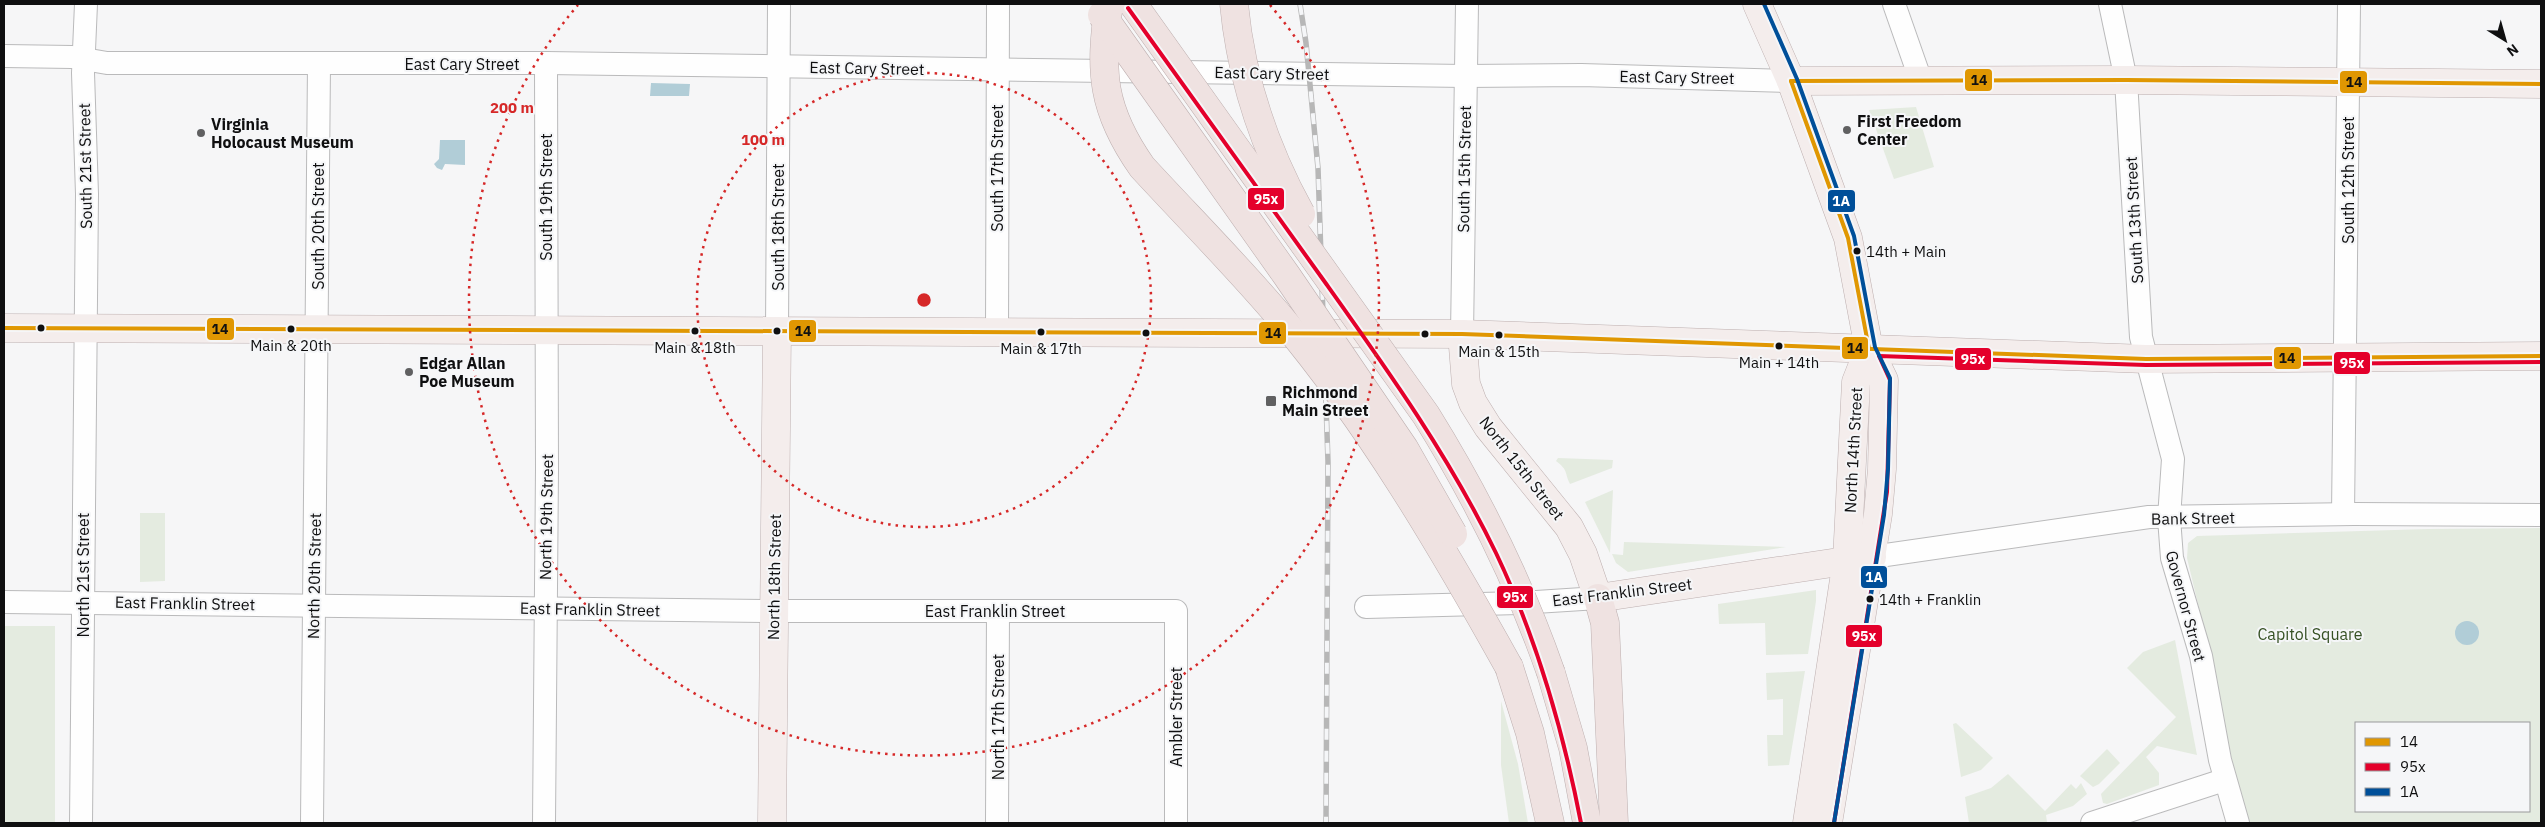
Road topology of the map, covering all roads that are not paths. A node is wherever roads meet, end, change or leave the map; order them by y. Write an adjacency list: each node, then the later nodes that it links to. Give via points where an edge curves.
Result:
1 (86, 4): 14 (street, South 21st Street)
2 (780, 4): 17 (street, South 18th Street)
3 (998, 4): 18 (street, South 17th Street)
4 (1094, 4): 50 (highway, bridge, via 1404,448 1465,558)
5 (1108, 4): 50 (highway, bridge, via 1102,63 1106,90 1124,142 1142,167 1281,318 1359,420 1409,495)
6 (1133, 4): 25 (highway, bridge)
7 (1234, 4): 25 (highway, bridge, via 1244,70 1259,120 1289,192)
8 (1467, 4): 19 (street, South 15th Street)
9 (1757, 4): 21 (main road)
10 (1894, 4): 22 (street)
11 (2110, 4): 20 (street, South 13th Street)
12 (2349, 4): 23 (street, South 12th Street)
13 (4, 56): 14 (street, East Cary Street)
14 (84, 60): 15 (street, East Cary Street, via 98,63); 27 (street, South 21st Street)
15 (319, 64): 16 (street, East Cary Street); 28 (street, South 20th Street)
16 (546, 64): 17 (street, East Cary Street); 29 (street, South 19th Street)
17 (779, 67): 18 (street, East Cary Street); 30 (street, South 18th Street)
18 (996, 70): 19 (street, East Cary Street); 31 (street, South 17th Street)
19 (1466, 76): 21 (street, East Cary Street); 32 (street, South 15th Street)
20 (2126, 80): 22 (main road, East Cary Street); 23 (main road, East Cary Street); 33 (street, South 13th Street)
21 (1791, 81): 22 (main road, East Cary Street); 34 (main road, via 1848,238)
22 (1921, 81)
23 (2348, 84): 24 (main road, East Cary Street); 35 (street, South 12th Street)
24 (2541, 84)
25 (1355, 314): 59 (highway, bridge, via 1458,466 1517,582 1551,673 1573,748)
26 (4, 328): 27 (main road)
27 (86, 328): 28 (main road); 43 (street, North 21st Street)
28 (317, 329): 29 (main road); 44 (street, North 20th Street)
29 (547, 330): 30 (main road); 46 (street, North 19th Street)
30 (777, 330): 31 (main road); 47 (main road, North 18th Street)
31 (997, 332): 32 (main road)
32 (1462, 334): 34 (main road); 41 (main road, North 15th Street, via 1466,384 1473,403 1488,427 1569,527 1583,554)
33 (2143, 348): 34 (main road); 35 (main road); 39 (street, Governor Street, via 2174,459)
34 (1869, 349): 40 (main road, North 14th Street, via 1856,382)
35 (2346, 356): 36 (main road); 37 (street, South 12th Street)
36 (2541, 356)
37 (2343, 514): 38 (street, Bank Street); 39 (street, Bank Street)
38 (2541, 515)
39 (2169, 518): 40 (street, Bank Street, via 2149,517); 51 (street, Governor Street, via 2172,558 2201,656)
40 (1860, 558): 41 (main road, East Franklin Street); 61 (main road, North 14th Street); 62 (main road, North 14th Street)
41 (1598, 598): 45 (street, East Franklin Street); 60 (highway, via 1605,623)
42 (4, 602): 43 (street, East Franklin Street)
43 (83, 602): 44 (street, East Franklin Street); 52 (street, North 21st Street)
44 (314, 606): 46 (street, East Franklin Street); 53 (street, North 20th Street)
45 (1366, 607)
46 (545, 608): 47 (street, East Franklin Street); 54 (street, North 19th Street)
47 (773, 611): 48 (street, East Franklin Street); 55 (main road, North 18th Street)
48 (998, 611): 49 (street, East Franklin Street); 56 (street, North 17th Street)
49 (1176, 611): 57 (street, Ambler Street)
50 (1513, 675): 58 (highway)
51 (2224, 780): 63 (street); 64 (street, Governor Street)
52 (81, 823)
53 (312, 823)
54 (544, 823)
55 (772, 823)
56 (997, 823)
57 (1176, 823)
58 (1550, 823)
59 (1588, 823)
60 (1614, 823)
61 (1807, 823)
62 (1828, 823)
63 (2092, 823)
64 (2238, 823)

